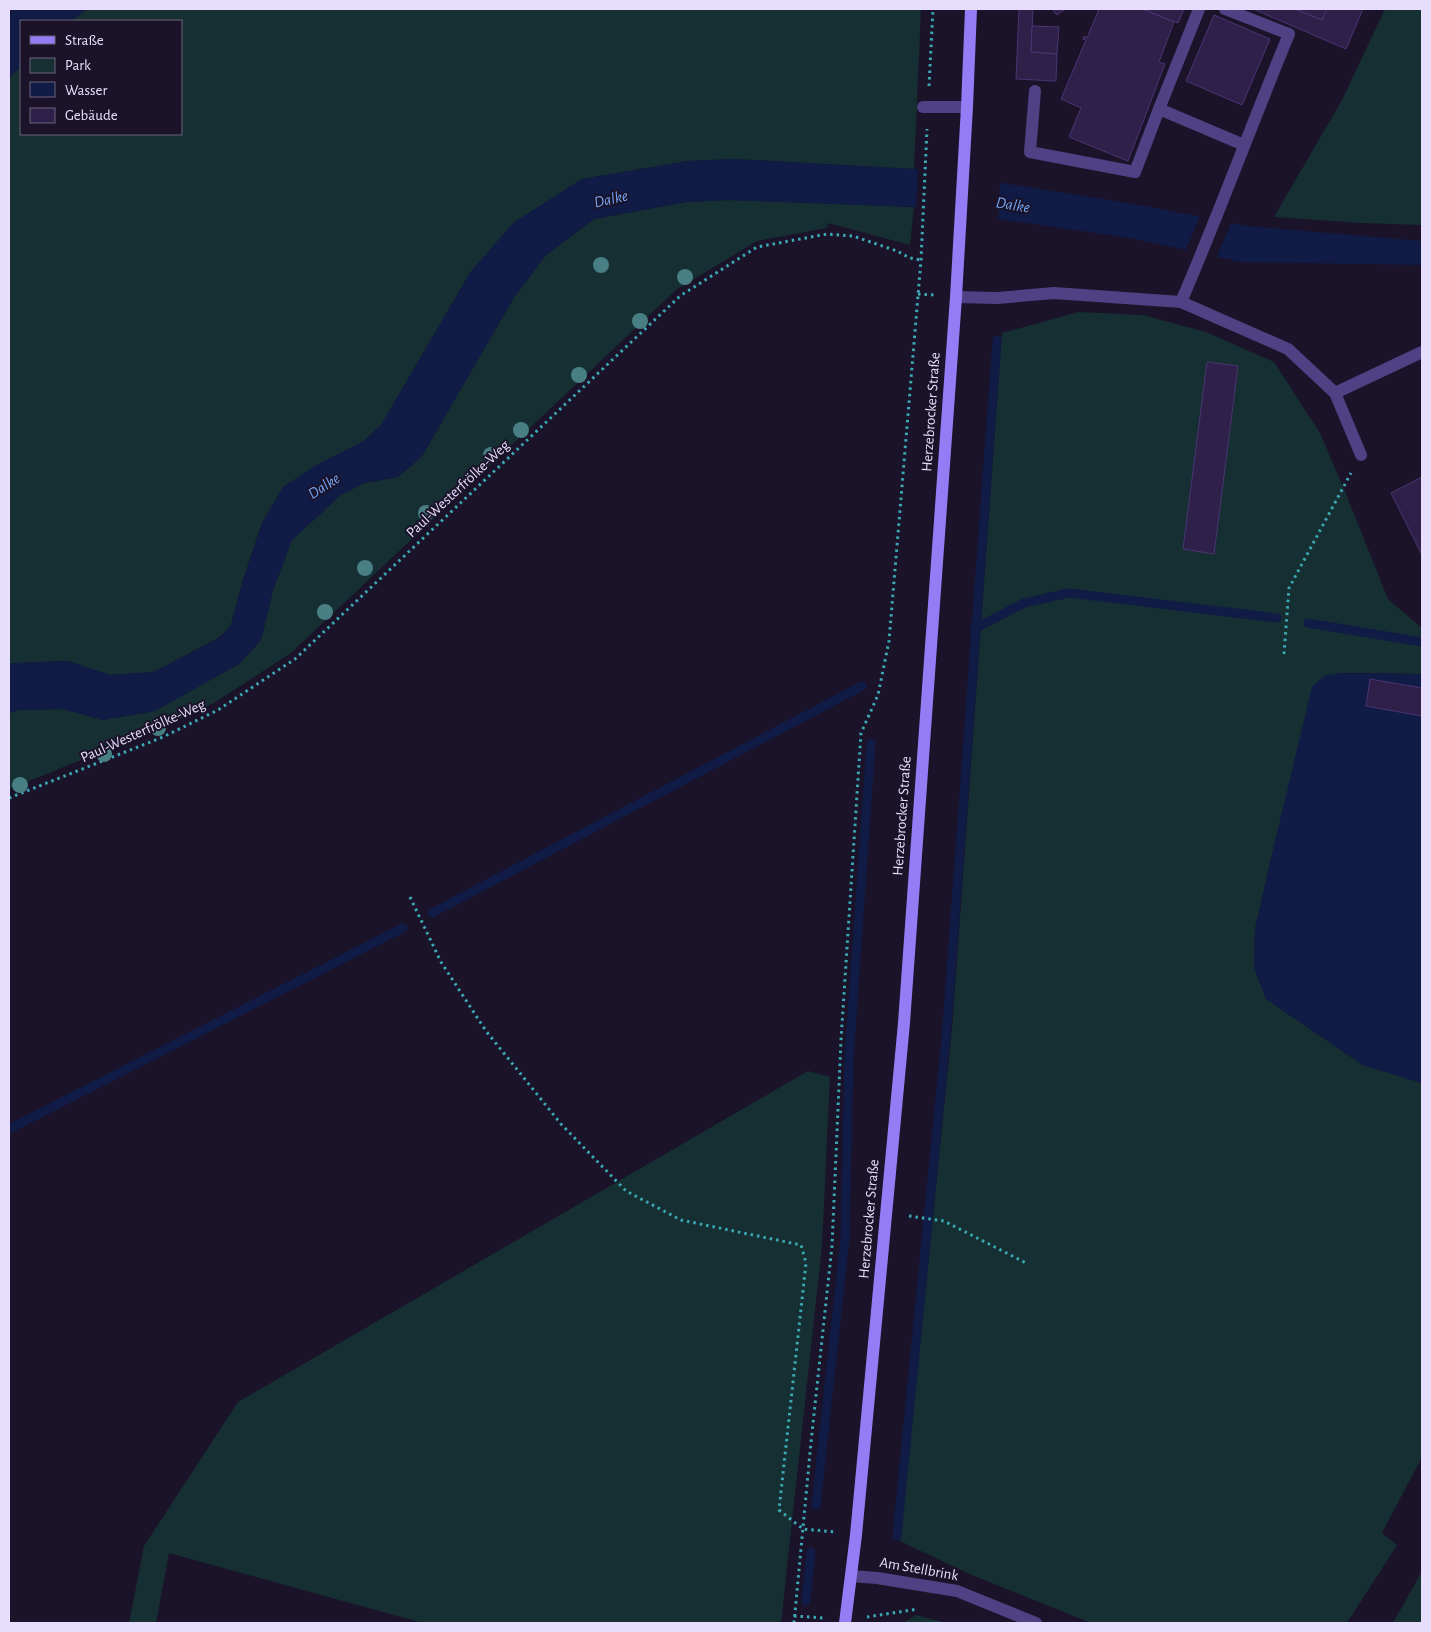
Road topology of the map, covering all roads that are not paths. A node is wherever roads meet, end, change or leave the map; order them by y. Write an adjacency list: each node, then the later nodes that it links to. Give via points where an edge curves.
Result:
1 (971, 9): 5 (main road, Herzebrocker Straße)
2 (1200, 9): 7 (street)
3 (1225, 9): 8 (street, via 1289,34)
4 (1034, 91): 7 (street, via 1030,152 1135,172)
5 (967, 106): 6 (street); 9 (main road, Herzebrocker Straße)
6 (926, 107)
7 (1158, 109): 8 (street)
8 (1244, 145): 10 (street)
9 (956, 297): 10 (street, via 997,298 1054,293); 14 (main road, Herzebrocker Straße, via 904,1023)
10 (1181, 302): 12 (street, via 1288,349)
11 (1422, 352): 12 (street)
12 (1335, 392): 13 (street)
13 (1361, 455)
14 (851, 1576): 15 (main road, Herzebrocker Straße); 16 (street, Am Stellbrink, via 957,1591)
15 (846, 1623)
16 (1036, 1623)

